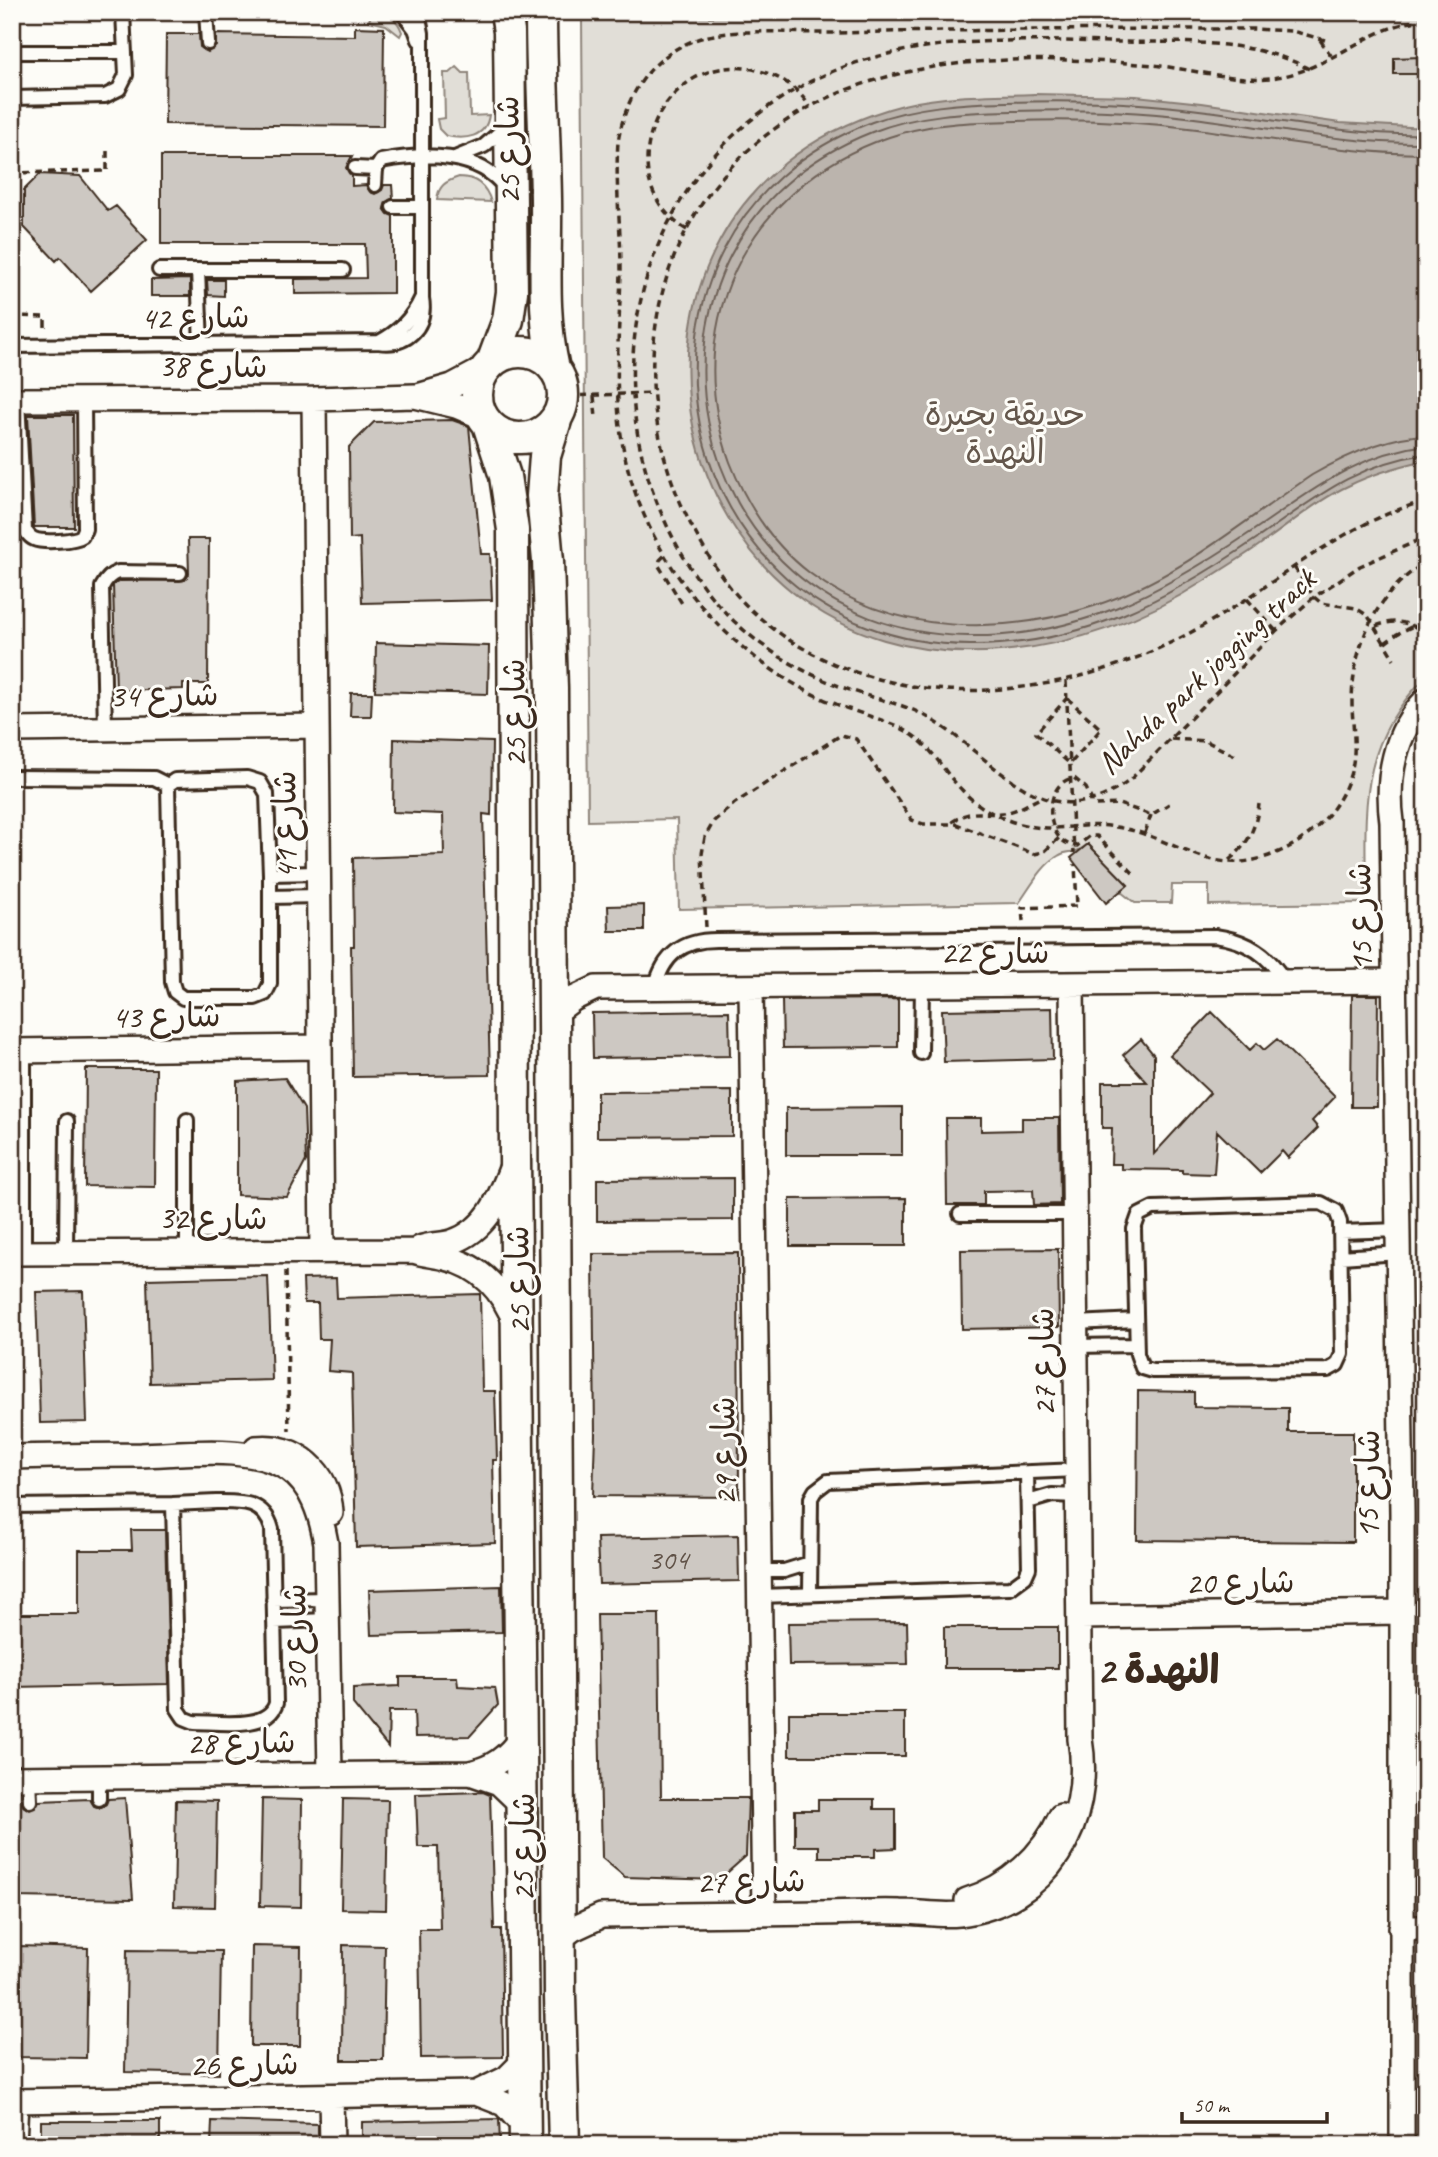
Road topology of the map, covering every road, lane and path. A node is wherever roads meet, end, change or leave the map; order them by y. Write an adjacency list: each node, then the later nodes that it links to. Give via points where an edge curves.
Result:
1 (123, 12): 13 (lane)
2 (206, 12): 10 (lane)
3 (402, 12): 11 (lane)
4 (418, 12): 11 (lane, شارع 42)
5 (506, 12): 19 (street, شارع 25)
6 (541, 12): 41 (street, شارع 25, via 545,304)
7 (1426, 20): 14 (path, Nahda park jogging track, via 1384,29)
8 (1319, 38): 9 (path); 14 (path); 42 (path, via 1254,29 737,32 679,47 642,79 621,125 617,161 621,262)
9 (1325, 40)
10 (208, 43)
11 (421, 44): 21 (lane, شارع 42)
12 (12, 52): 13 (lane)
13 (125, 52): 17 (lane, via 124,82 113,94)
14 (1333, 58): 15 (path, Nahda park jogging track)
15 (1309, 69): 16 (path, Nahda park jogging track, via 1267,52 1230,46 1008,42 927,47 886,55); 18 (path, Nahda park jogging track, via 1259,78 1089,61 954,64 883,77)
16 (796, 89): 18 (path); 30 (path, Nahda park jogging track, via 753,117 718,150); 30 (path, via 778,77 743,67 707,72 676,92 659,112 647,149 652,187)
17 (12, 98)
18 (810, 107): 31 (path, Nahda park jogging track, via 743,155 711,191)
19 (509, 122): 22 (lane, via 485,146); 27 (street, شارع 25)
20 (107, 148): 25 (path, via 107,171)
21 (421, 158): 22 (lane); 24 (lane, via 384,160); 29 (lane, شارع 42)
22 (453, 158): 27 (lane, via 484,168)
23 (355, 168): 24 (lane)
24 (376, 169): 26 (lane)
25 (12, 173)
26 (375, 185)
27 (510, 195): 39 (street, شارع 25, via 510,306 504,334)
28 (393, 207): 29 (lane)
29 (422, 207): 36 (lane, شارع 42, via 422,298 400,329 378,342)
30 (671, 218): 31 (path); 43 (path, Nahda park jogging track, via 640,302)
31 (687, 230): 40 (path, Nahda park jogging track, via 658,307)
32 (159, 270): 33 (lane)
33 (198, 270): 34 (lane); 36 (lane)
34 (343, 270)
35 (12, 316): 38 (path, via 45,317)
36 (201, 345): 38 (lane, شارع 42)
37 (12, 346): 38 (lane, شارع 42)
38 (45, 347)
39 (489, 364): 41 (street, via 503,354 526,352 547,360); 45 (street, شارع 38, via 452,386); 50 (street, via 476,397)
40 (653, 393): 43 (path); 67 (path, Nahda park jogging track, via 667,470 695,533 730,587 772,627 833,662 899,684 973,691)
41 (558, 394): 44 (path); 50 (street, via 541,433 530,437 507,436); 105 (street, شارع 25, via 541,496 552,689)
42 (618, 394): 43 (path); 44 (path); 55 (path, via 620,429 633,485)
43 (634, 394): 80 (path, Nahda park jogging track, via 638,439 659,509 696,576 734,621 774,653 809,673 925,716)
44 (594, 395): 49 (path)
45 (415, 396): 46 (street, شارع 38); 50 (street, شارع 38)
46 (314, 399): 47 (street, شارع 38); 70 (street, شارع 41)
47 (87, 400): 48 (street, شارع 38); 48 (lane, via 85,529 72,540 37,540 25,530); 52 (lane)
48 (14, 404): 51 (lane)
49 (596, 418)
50 (485, 420): 119 (street, شارع 25, via 505,476 513,530)
51 (13, 433)
52 (90, 435)
53 (1426, 501): 57 (path, Nahda park jogging track, via 1364,523)
54 (1426, 537): 59 (path, Nahda park jogging track, via 1360,566)
55 (665, 556): 61 (path, via 659,566); 86 (path, via 720,627 765,665 829,701 911,733 930,748 963,791)
56 (1426, 562): 62 (path, via 1396,585)
57 (1294, 567): 59 (path); 60 (path, Nahda park jogging track)
58 (180, 573): 72 (lane, via 118,572 104,582)
59 (1314, 597): 62 (path, via 1326,605 1356,608); 64 (path, Nahda park jogging track)
60 (1247, 599): 64 (path); 67 (path, Nahda park jogging track, via 1145,656)
61 (683, 605)
62 (1371, 619): 63 (path); 96 (path, via 1355,669 1351,770 1339,800 1322,822 1295,844 1264,858)
63 (1376, 627): 65 (path); 65 (path, via 1393,621 1415,627)
64 (1276, 631): 74 (path, Nahda park jogging track)
65 (1385, 643): 66 (path)
66 (1394, 659)
67 (1066, 681): 68 (path)
68 (1067, 698): 76 (path); 76 (path, via 1101,729); 76 (path, via 1035,733)
69 (1426, 700): 88 (street, شارع 15, via 1405,730 1393,761)
70 (317, 726): 72 (street, شارع 34); 98 (street, شارع 41)
71 (1426, 726): 88 (street, شارع 15, via 1408,758)
72 (105, 729): 73 (street, شارع 34)
73 (12, 730)
74 (1171, 739): 75 (path, via 1206,741); 81 (path, Nahda park jogging track, via 1129,781)
75 (1237, 757)
76 (1070, 764): 78 (path)
77 (12, 777): 79 (lane, via 154,778)
78 (1070, 778): 81 (path, via 1086,788); 82 (path); 83 (path)
79 (168, 785): 100 (lane, via 175,780 247,778 260,782 267,793); 102 (lane, via 173,987 179,996 188,1000 265,994 270,984)
80 (1040, 798): 82 (path, Nahda park jogging track); 86 (path)
81 (1091, 801): 83 (path, Nahda park jogging track); 87 (path)
82 (1052, 802): 83 (path, Nahda park jogging track); 91 (path)
83 (1072, 804): 90 (path)
84 (1169, 804): 87 (path)
85 (1259, 804): 96 (path, via 1247,843)
86 (994, 813): 89 (path, via 971,812); 91 (path, via 1021,825)
87 (1151, 815): 92 (path)
88 (1392, 822): 106 (street, شارع 15)
89 (950, 824): 93 (path, via 1034,854 1044,852); 104 (path, via 912,820 856,739 841,735 714,821 705,837 701,862)
90 (1073, 826): 91 (path); 92 (path, via 1111,826); 94 (path)
91 (1053, 828): 93 (path)
92 (1144, 834): 96 (path, via 1197,856)
93 (1060, 837): 94 (path)
94 (1074, 846): 95 (path); 99 (path, via 1097,836)
95 (1074, 853)
96 (1227, 862)
97 (1074, 864): 103 (path, via 1077,906 1022,908)
98 (318, 873): 100 (lane); 101 (street, شارع 41)
99 (1133, 873)
100 (270, 874): 102 (lane)
101 (319, 896): 102 (lane); 114 (street, شارع 41)
102 (270, 897)
103 (1023, 938): 104 (lane); 107 (lane, via 1227,937 1261,953)
104 (707, 940): 112 (lane, via 673,953 660,970)
105 (552, 959): 111 (street, شارع 22, via 572,977); 113 (street, شارع 25)
106 (1394, 981): 107 (street, شارع 22); 123 (street, شارع 15)
107 (1285, 982): 108 (street, شارع 22)
108 (1072, 984): 109 (street, شارع 22); 121 (street, شارع 27)
109 (922, 985): 110 (street, شارع 22); 116 (lane)
110 (751, 987): 112 (street, شارع 22); 146 (street, شارع 29)
111 (596, 988): 112 (street, شارع 22); 113 (street, شارع 22)
112 (655, 988)
113 (552, 1015): 160 (street, شارع 25)
114 (320, 1047): 115 (street, شارع 43); 125 (street, شارع 41)
115 (18, 1051): 129 (lane)
116 (921, 1054)
117 (187, 1120): 128 (lane)
118 (67, 1121): 127 (lane)
119 (516, 1158): 126 (street, شارع 32, via 497,1202 474,1231); 132 (street, شارع 25)
120 (960, 1214): 121 (lane)
121 (1076, 1214): 133 (street, شارع 27)
122 (1340, 1232): 123 (lane); 130 (lane); 131 (lane, via 1336,1211 1321,1203 1146,1210 1134,1229)
123 (1399, 1241): 130 (lane); 151 (street, شارع 15)
124 (286, 1251): 125 (street, شارع 32); 128 (street, شارع 32); 135 (path)
125 (322, 1251): 126 (street, شارع 32)
126 (414, 1251): 132 (street, شارع 32, via 453,1260 484,1276 503,1299)
127 (66, 1252): 128 (street, شارع 32); 129 (street, شارع 32)
128 (187, 1252)
129 (18, 1253)
130 (1341, 1257): 134 (lane, via 1342,1354 1333,1368 1152,1371 1139,1364)
131 (1136, 1320): 133 (lane); 134 (lane)
132 (517, 1329): 154 (street, شارع 25)
133 (1076, 1334): 134 (lane); 138 (street, شارع 27)
134 (1136, 1345)
135 (289, 1451): 136 (street, شارع 30, via 265,1447); 144 (street, شارع 30, via 309,1463 328,1494 331,1518)
136 (236, 1453): 137 (street, شارع 30); 144 (street, شارع 30, via 273,1461 301,1480 311,1493)
137 (12, 1457)
138 (1078, 1470): 139 (lane); 140 (street, شارع 27)
139 (1027, 1474): 141 (lane); 145 (lane, via 828,1481 811,1498)
140 (1078, 1496): 141 (lane, via 1052,1495); 152 (street, شارع 27)
141 (1028, 1502): 147 (lane, via 1029,1568 1010,1588)
142 (173, 1504): 143 (lane); 149 (lane, via 244,1502 260,1508 272,1529); 153 (lane, via 178,1704 184,1718 194,1722 253,1721 271,1715 276,1703)
143 (12, 1506)
144 (326, 1543): 150 (street, شارع 30)
145 (810, 1563): 146 (lane); 147 (lane)
146 (759, 1571): 148 (street, شارع 29)
147 (810, 1592): 148 (lane)
148 (759, 1595): 161 (street, شارع 29)
149 (274, 1600): 150 (lane); 153 (lane)
150 (328, 1609): 153 (lane); 156 (street, شارع 30)
151 (1401, 1612): 152 (street, شارع 20); 163 (street, شارع 15)
152 (1080, 1618): 161 (street, شارع 27, via 1080,1739 1064,1810 1037,1855 1007,1880 954,1904 902,1912)
153 (274, 1622)
154 (521, 1738): 155 (street, شارع 28, via 499,1761); 159 (street, شارع 25)
155 (470, 1773): 156 (street, شارع 28); 159 (street, شارع 28, via 499,1783)
156 (330, 1775): 157 (street, شارع 28, via 99,1788)
157 (21, 1778): 158 (lane)
158 (30, 1801)
159 (522, 1805): 166 (street, شارع 25)
160 (560, 1895): 162 (street, شارع 27); 165 (street, شارع 25)
161 (764, 1914): 162 (street, شارع 27)
162 (601, 1916): 165 (street, شارع 27)
163 (1401, 1928): 164 (street); 174 (street, شارع 15)
164 (1426, 1928)
165 (560, 1940): 173 (street, شارع 25)
166 (523, 2062): 167 (street, شارع 26, via 497,2085); 170 (street, شارع 25)
167 (476, 2093): 168 (street, شارع 26); 170 (street, شارع 26, via 504,2104)
168 (331, 2096): 169 (street, شارع 26); 172 (street)
169 (14, 2101): 171 (street)
170 (525, 2135)
171 (14, 2145)
172 (332, 2145)
173 (564, 2145)
174 (1402, 2145)

